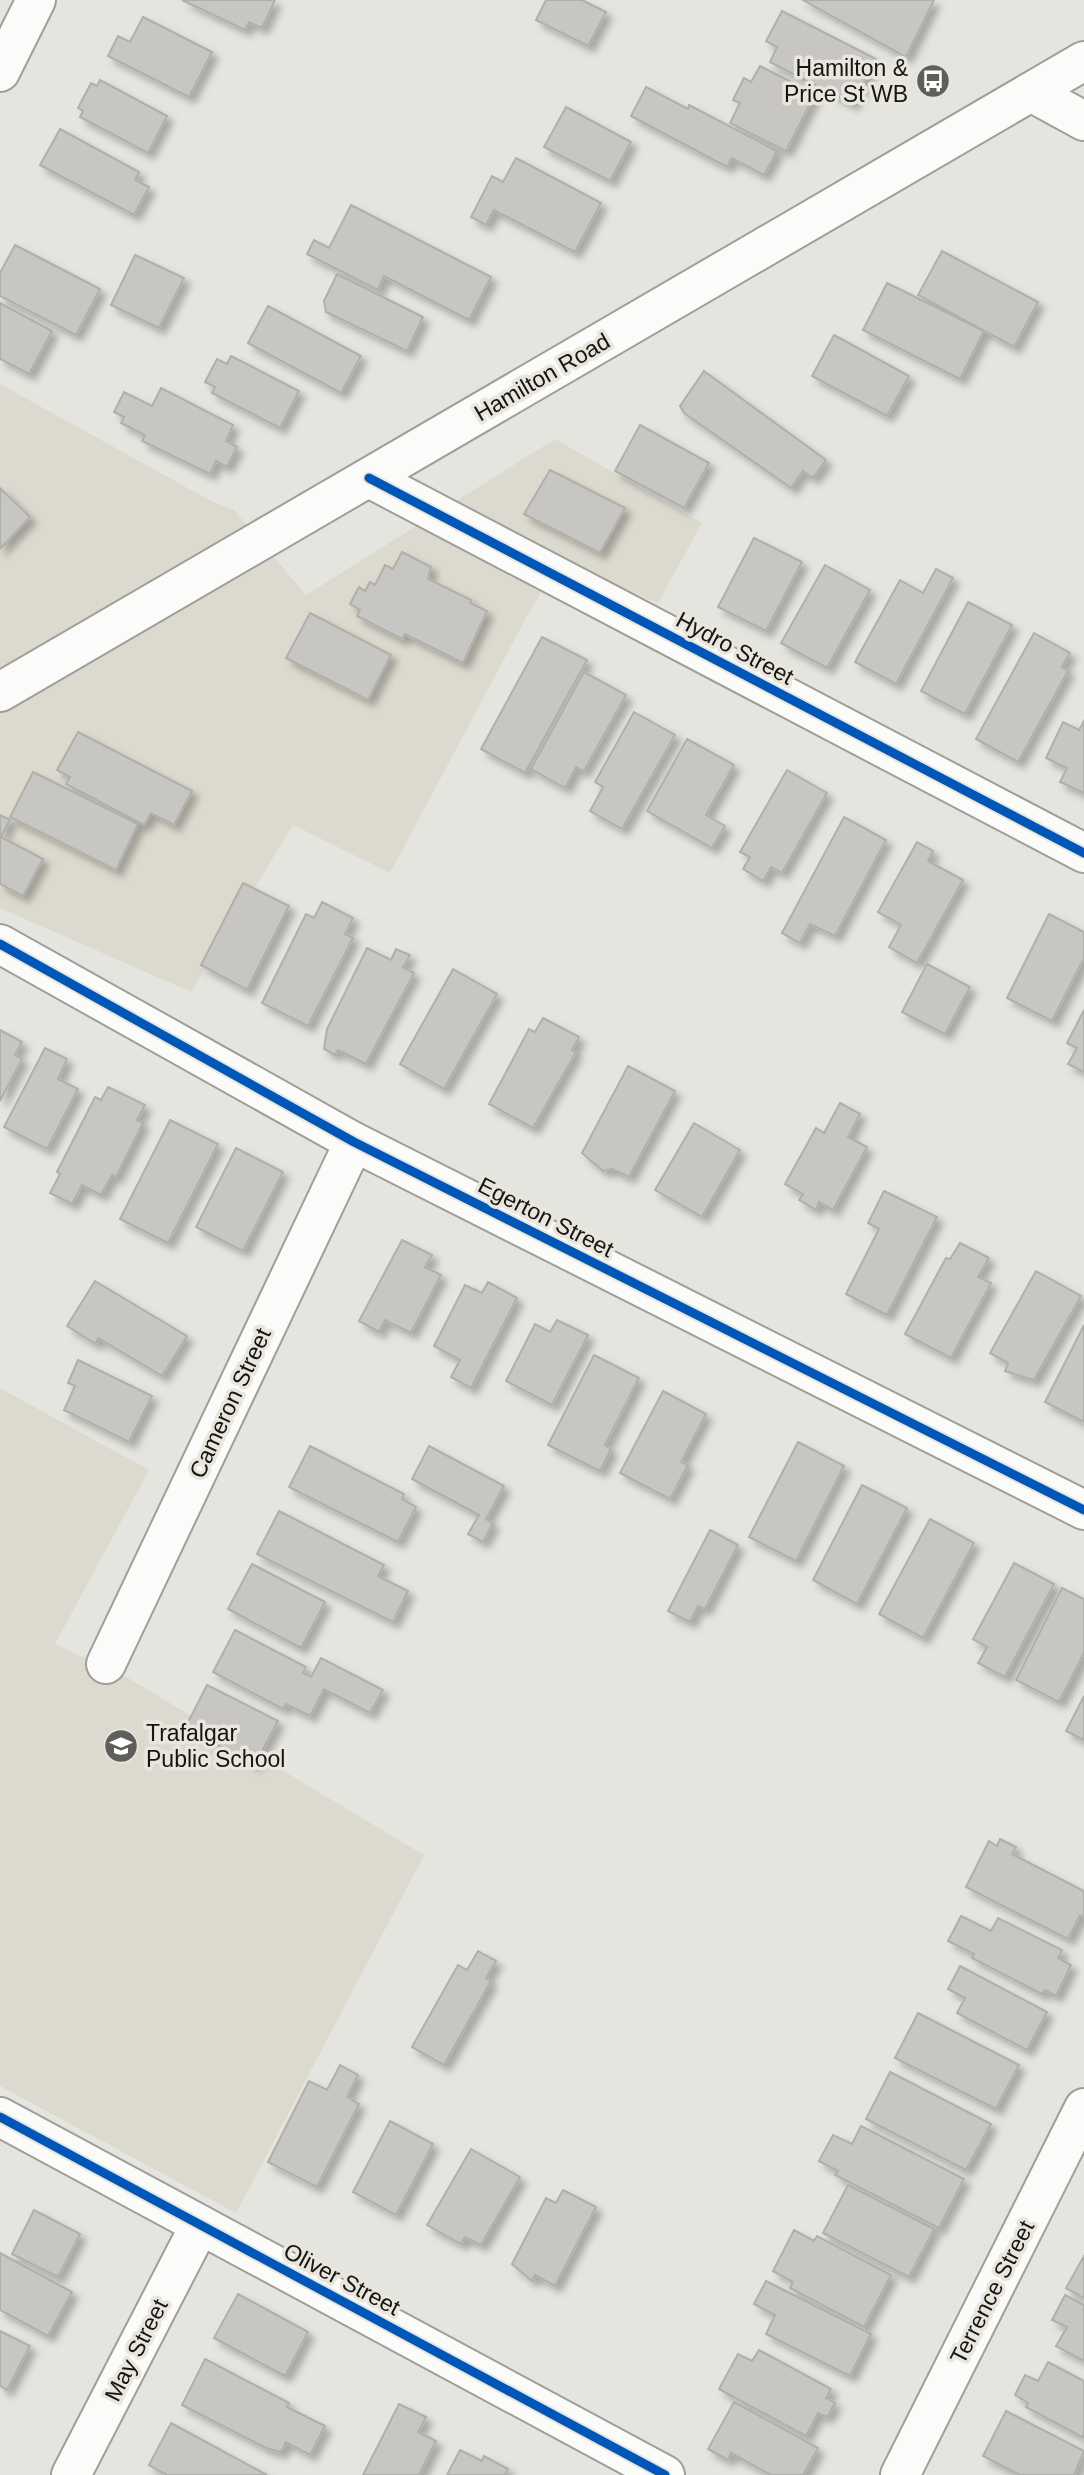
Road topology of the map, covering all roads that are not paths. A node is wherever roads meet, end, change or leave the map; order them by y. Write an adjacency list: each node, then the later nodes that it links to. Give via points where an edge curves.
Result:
1 (36, 0): 3 (street)
2 (1084, 61): 4 (street, Hamilton Road)
3 (0, 72)
4 (1031, 92): 5 (street); 6 (street, Hamilton Road)
5 (1084, 121)
6 (369, 478): 7 (street, Hamilton Road); 8 (street, Hydro Street)
7 (0, 692)
8 (1084, 853)
9 (0, 944): 10 (street, Egerton Street)
10 (354, 1142): 11 (street, Egerton Street); 12 (street, Cameron Street)
11 (1084, 1510)
12 (106, 1664)
13 (1084, 2108): 18 (street, Terrence Street)
14 (0, 2117): 15 (street, Oliver Street)
15 (201, 2225): 16 (street, May Street); 17 (street, Oliver Street)
16 (71, 2475)
17 (665, 2475)
18 (900, 2475)

